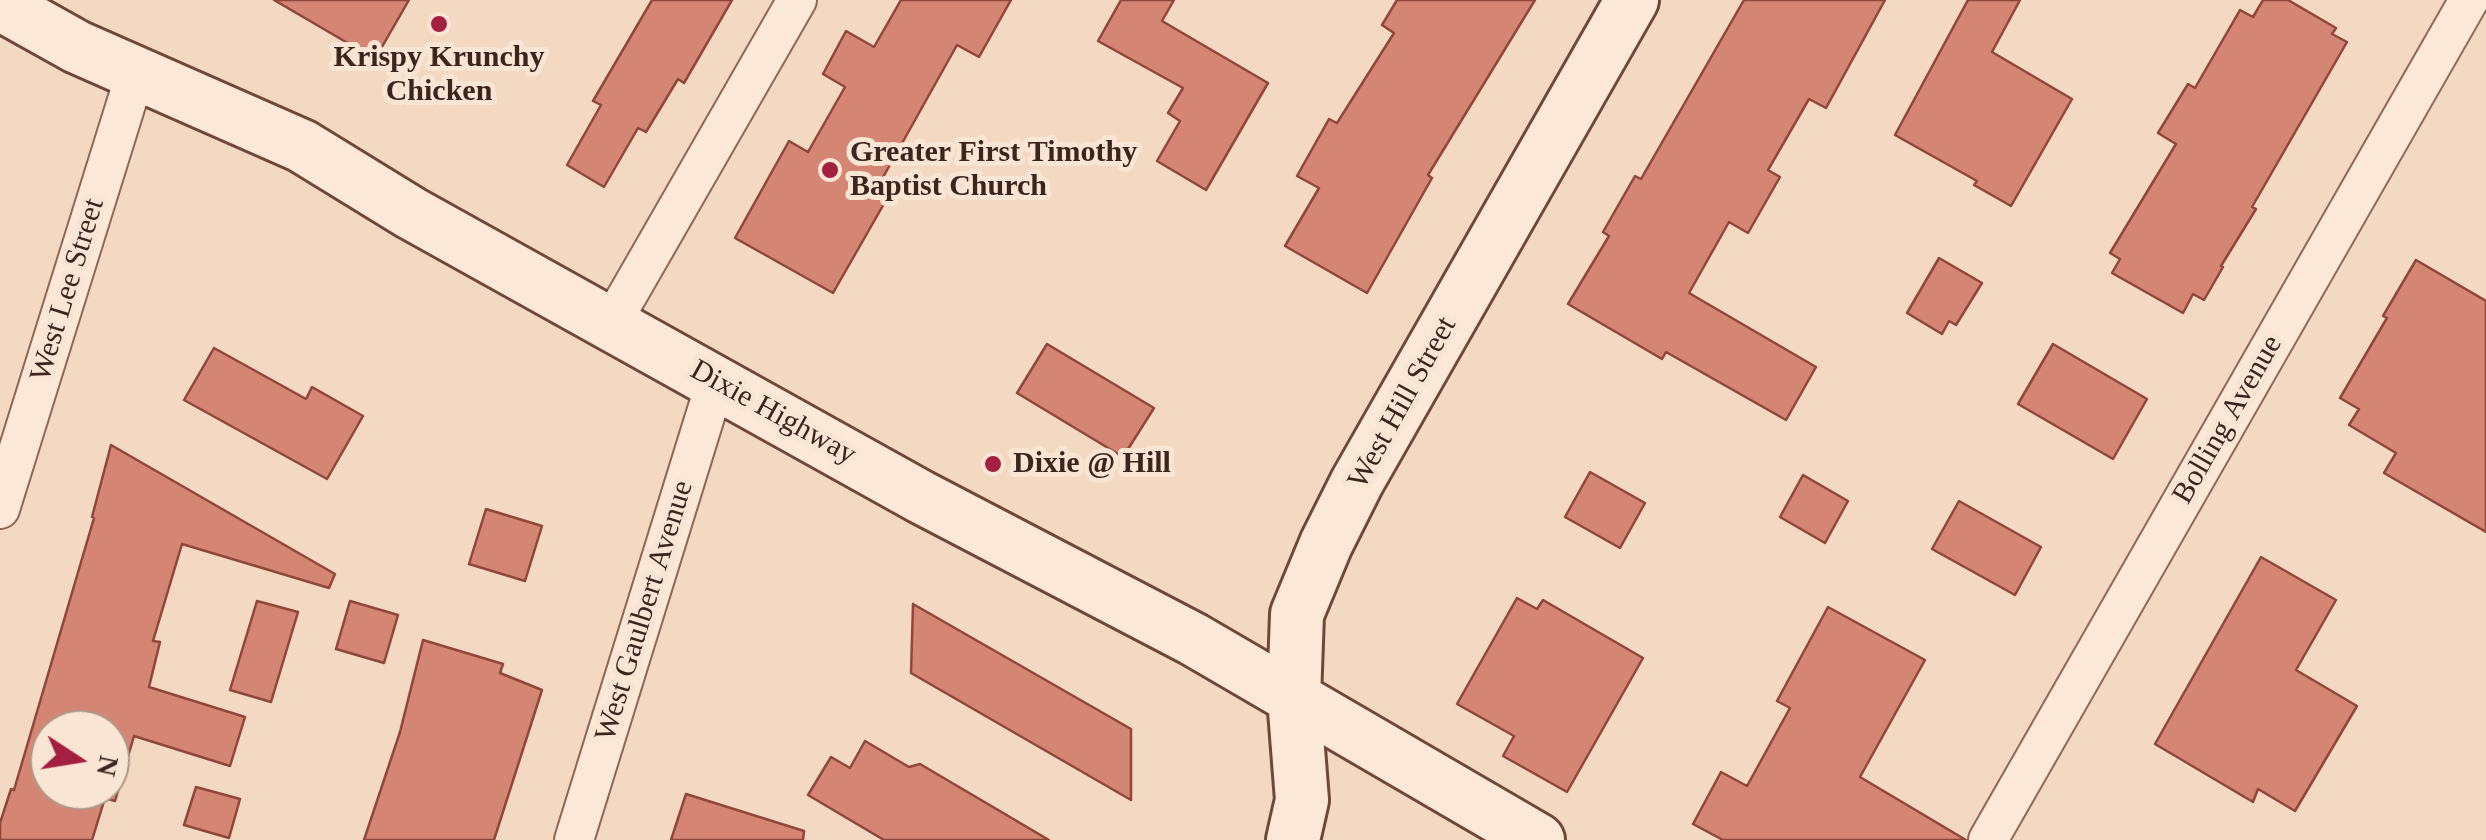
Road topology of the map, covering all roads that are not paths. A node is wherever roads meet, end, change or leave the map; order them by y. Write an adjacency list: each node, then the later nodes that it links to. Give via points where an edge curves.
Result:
1 (797, 0): 6 (street)
2 (1632, 0): 9 (street, West Hill Street, via 1326,544 1298,614)
3 (2469, 0): 13 (street, Bolling Avenue)
4 (0, 4): 5 (street, Dixie Highway)
5 (136, 72): 6 (street, Dixie Highway, via 302,146); 8 (street, West Lee Street)
6 (612, 322): 7 (street, Dixie Highway)
7 (716, 381): 9 (street, Dixie Highway); 10 (street, West Gaulbert Avenue)
8 (0, 509)
9 (1294, 698): 11 (street, West Hill Street, via 1302,800); 12 (street, Dixie Highway)
10 (574, 840)
11 (1294, 840)
12 (1538, 840)
13 (1988, 840)

